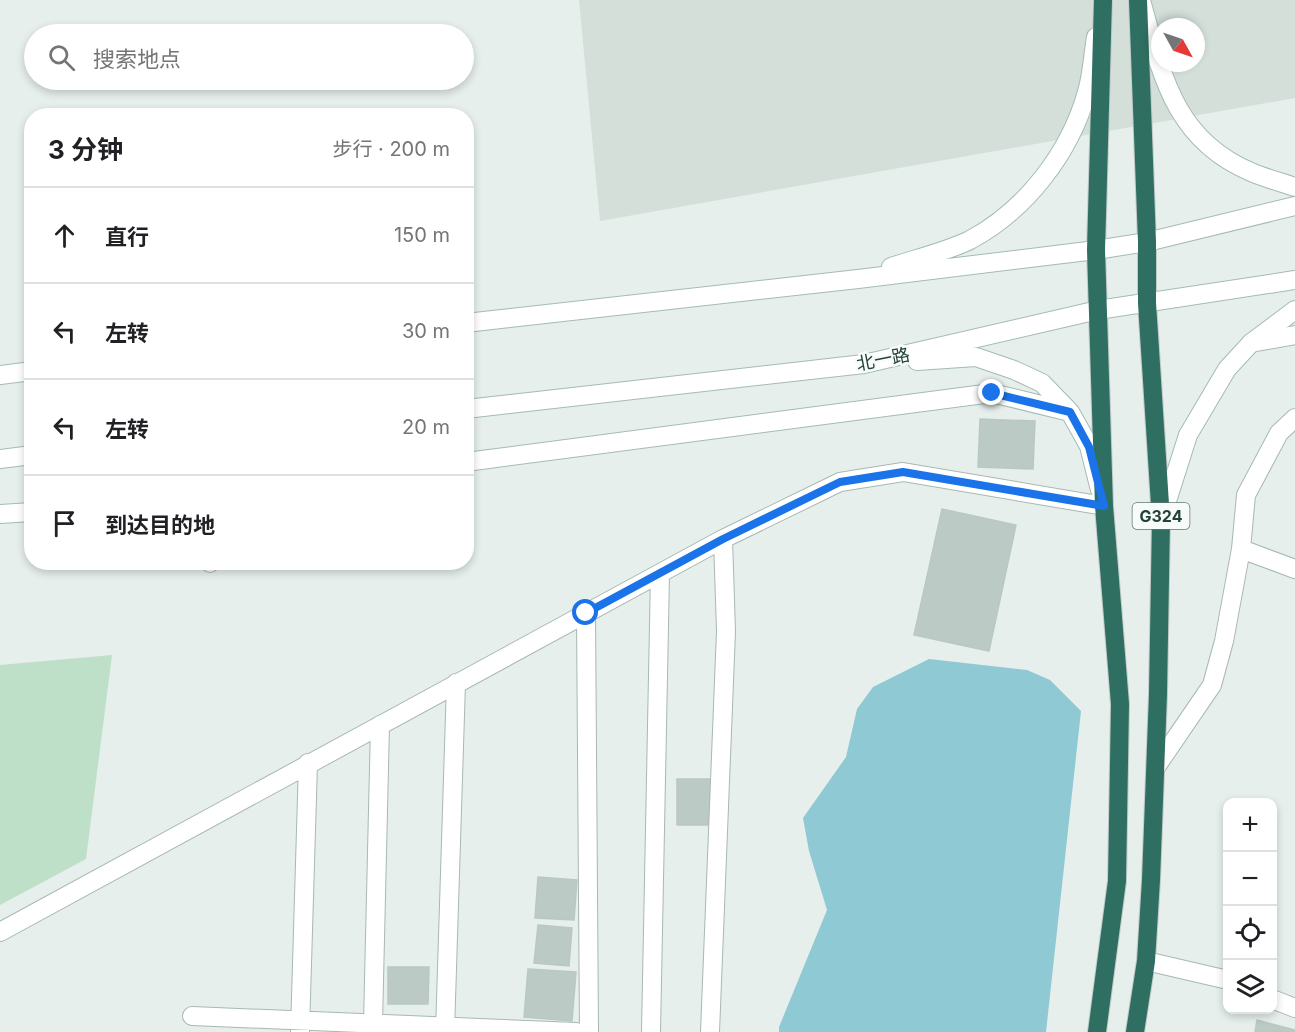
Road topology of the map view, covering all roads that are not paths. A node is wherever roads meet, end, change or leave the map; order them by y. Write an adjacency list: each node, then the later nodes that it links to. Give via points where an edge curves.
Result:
1 (1102, 0): 6 (highway, G324); 7 (street, via 1088,92 1070,138 1041,182 1006,216 969,240)
2 (1139, 0): 3 (street, via 1163,79 1190,129 1218,154 1251,172); 5 (highway, G324)
3 (1295, 187)
4 (1295, 207): 5 (street)
5 (1147, 242): 6 (street); 9 (highway, G324)
6 (1096, 250): 7 (street); 10 (highway, G324)
7 (858, 279): 12 (street)
8 (1295, 280): 9 (street, 北一路)
9 (1147, 303): 10 (street, 北一路); 27 (highway, G324)
10 (1098, 310): 15 (street, 北一路); 24 (highway, G324)
11 (1295, 310): 14 (street)
12 (474, 321)
13 (1295, 335): 14 (street)
14 (1251, 343): 27 (street, via 1227,369 1188,435)
15 (864, 364): 18 (street, 北一路); 19 (street, via 976,357 1042,383)
16 (24, 372): 17 (street)
17 (0, 375)
18 (474, 409)
19 (1070, 412): 23 (street, via 992,393); 24 (street, via 1089,447)
20 (1295, 418): 29 (street, via 1279,433 1246,495)
21 (24, 456): 22 (street)
22 (0, 459)
23 (474, 461)
24 (1104, 506): 28 (street, via 903,472 840,482); 50 (highway, G324, via 1120,716 1117,881)
25 (24, 512): 26 (street)
26 (0, 514)
27 (1161, 520): 36 (highway, G324)
28 (723, 539): 31 (street); 49 (street, via 726,631)
29 (1241, 549): 30 (street); 36 (street, via 1212,685)
30 (1295, 569)
31 (660, 574): 32 (street); 48 (street)
32 (586, 613): 33 (street); 47 (street)
33 (456, 683): 34 (street); 45 (street)
34 (380, 725): 35 (street); 43 (street)
35 (308, 764): 37 (street); 44 (street)
36 (1156, 766): 38 (highway, G324)
37 (0, 932)
38 (1146, 961): 39 (street); 51 (highway, G324)
39 (1223, 979)
40 (1277, 1001): 41 (street)
41 (1295, 1008)
42 (192, 1016): 44 (street)
43 (373, 1024): 44 (street); 45 (street)
44 (300, 1026)
45 (445, 1029): 46 (street)
46 (576, 1032)
47 (589, 1032)
48 (651, 1032)
49 (710, 1032)
50 (1097, 1032)
51 (1135, 1032)

